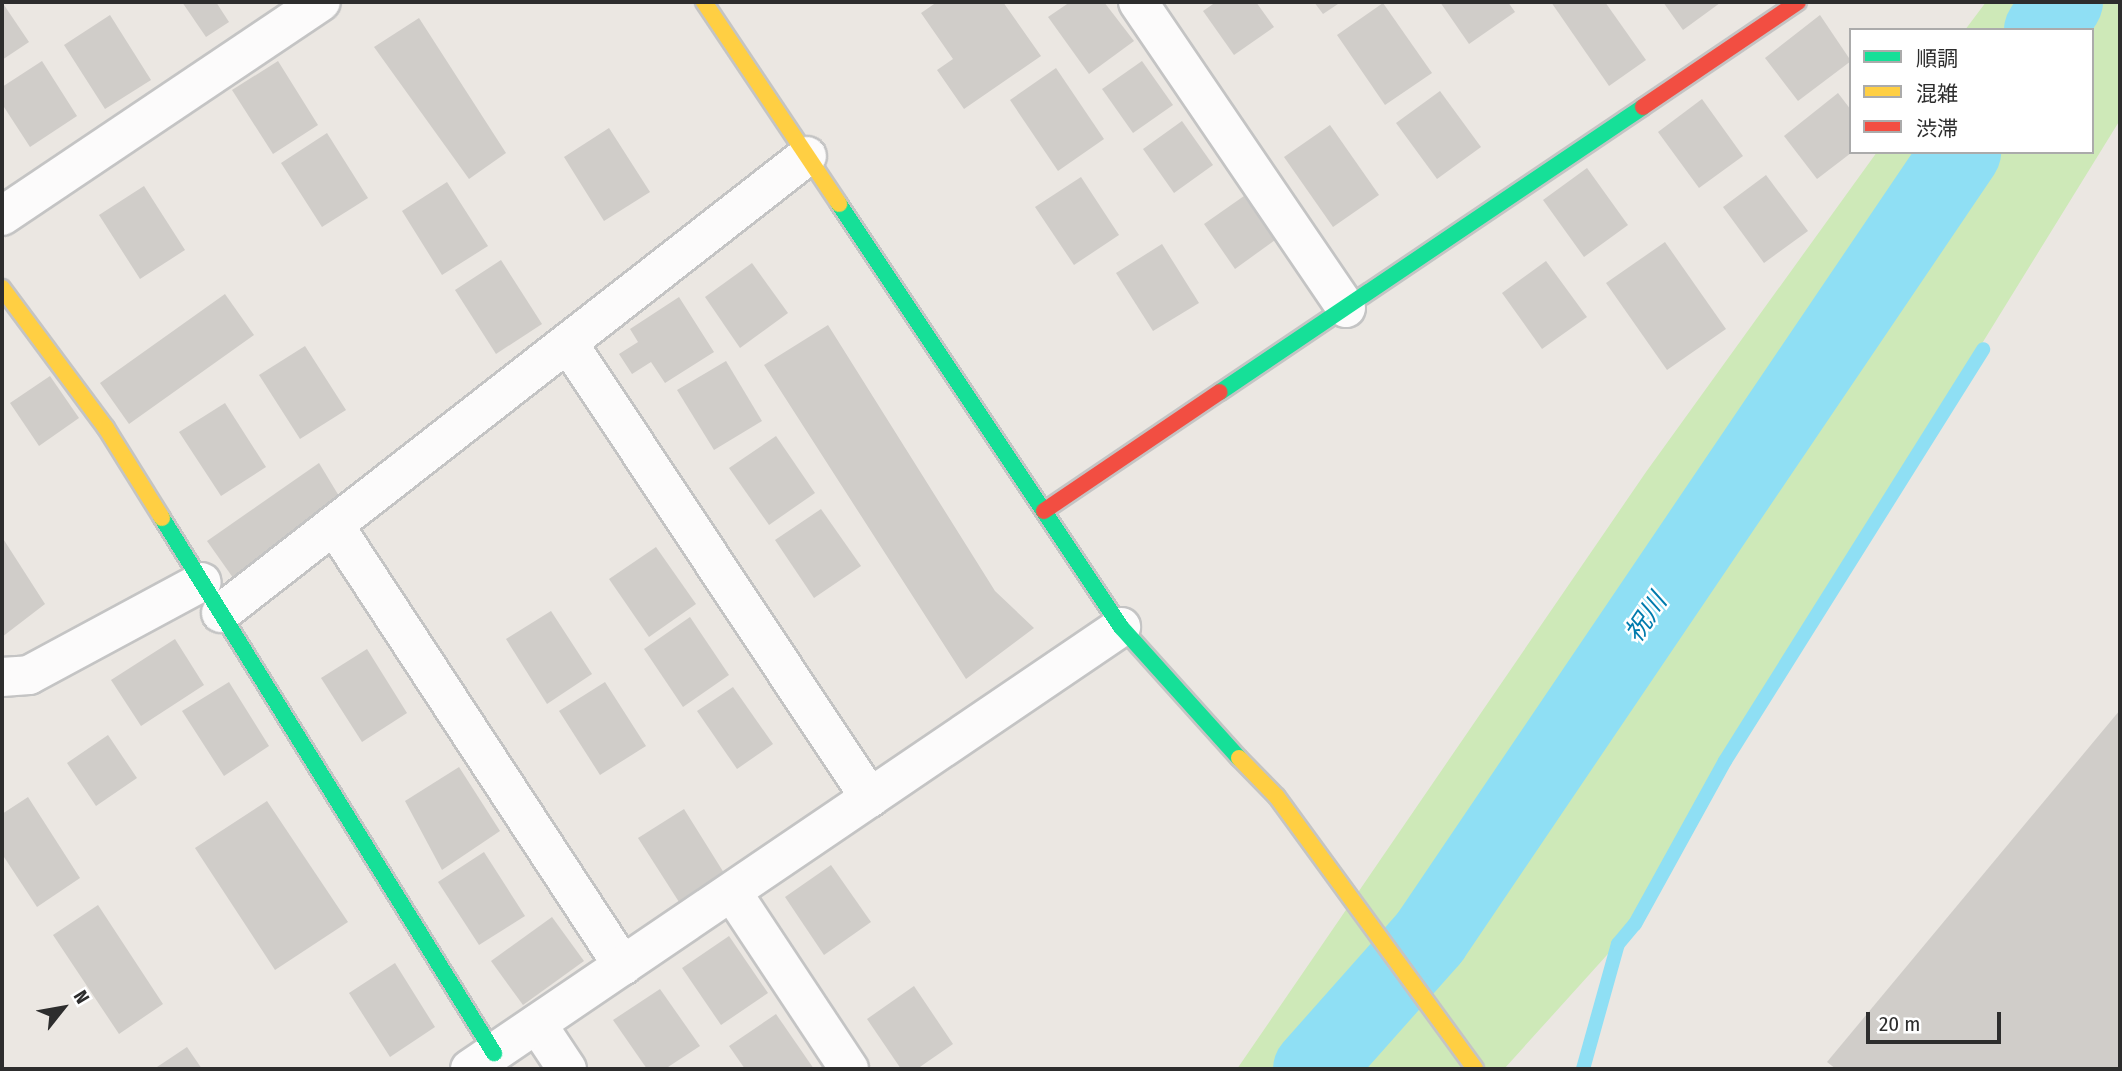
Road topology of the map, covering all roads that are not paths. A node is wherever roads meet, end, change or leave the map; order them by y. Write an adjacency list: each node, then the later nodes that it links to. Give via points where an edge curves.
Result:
1 (321, 2): 6 (street)
2 (704, 2): 5 (street)
3 (1138, 2): 8 (street)
4 (1782, 6): 8 (street)
5 (807, 156): 9 (street); 10 (street)
6 (2, 216)
7 (2, 288): 12 (street, via 106,428)
8 (1346, 308): 10 (street)
9 (568, 343): 11 (street); 15 (street)
10 (1044, 511): 13 (street)
11 (334, 525): 12 (street); 17 (street)
12 (212, 598): 14 (street, via 29,675); 19 (street)
13 (1121, 626): 15 (street); 22 (street, via 1193,711 1278,797)
14 (2, 677)
15 (870, 798): 16 (street)
16 (732, 892): 17 (street); 21 (street)
17 (623, 966): 18 (street)
18 (537, 1024): 19 (street); 20 (street)
19 (482, 1061)
20 (567, 1069)
21 (849, 1069)
22 (1475, 1069)

